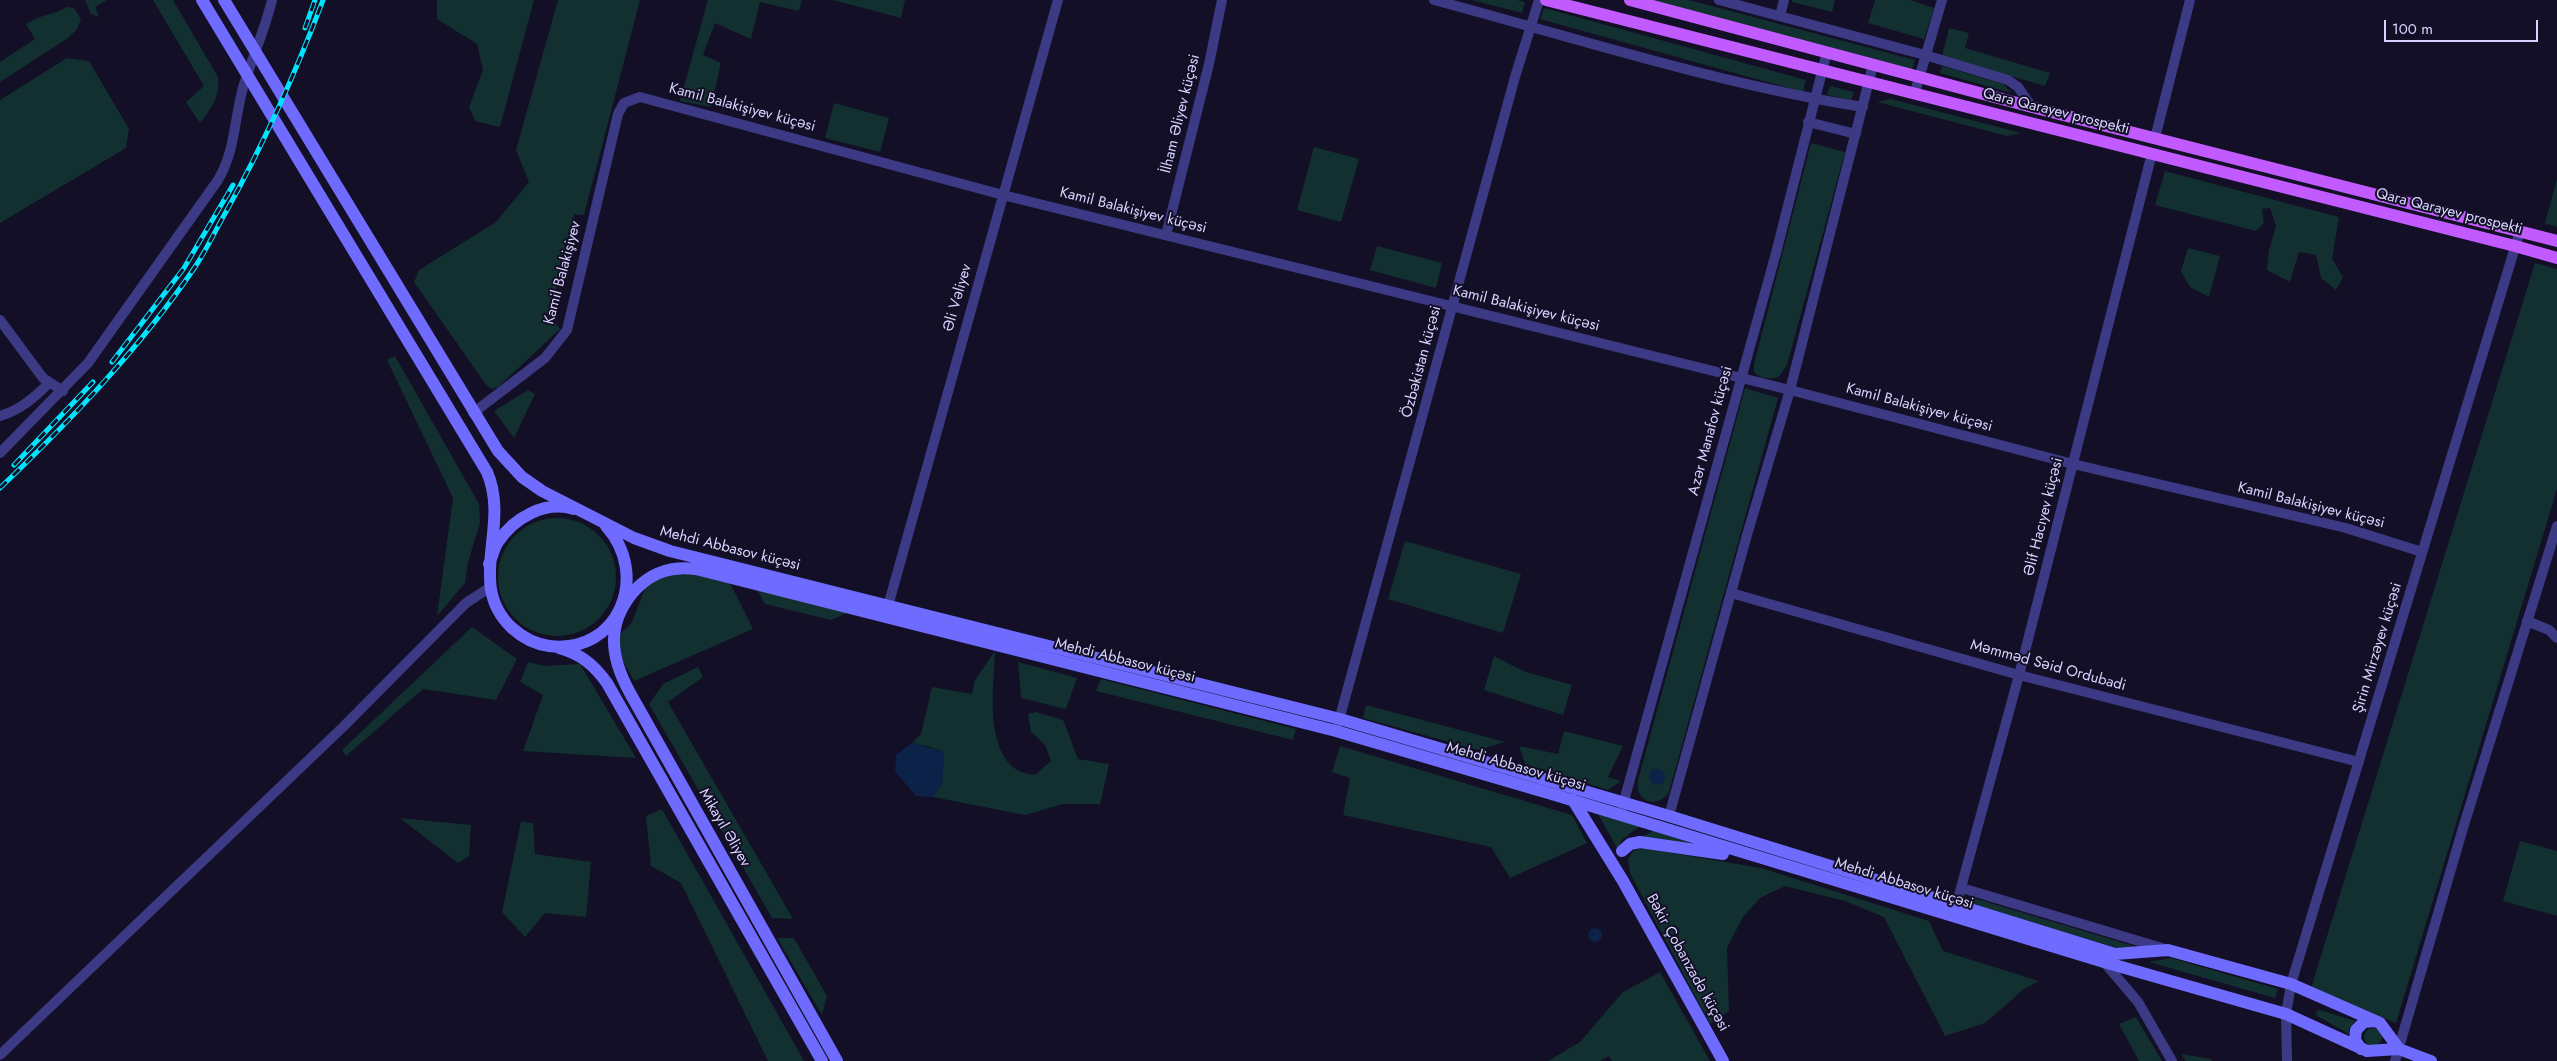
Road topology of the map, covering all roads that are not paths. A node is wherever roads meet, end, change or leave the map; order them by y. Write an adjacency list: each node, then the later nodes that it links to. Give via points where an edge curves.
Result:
1 (202, 0): 50 (street, via 492,484 496,512)
2 (224, 0): 43 (street)
3 (272, 0): 41 (street, via 264,32 244,84 226,167 110,336)
4 (1058, 0): 31 (street, Əli Vəliyev)
5 (1222, 0): 33 (street, İlham Əliyev küçəsi)
6 (1434, 0): 15 (street)
7 (1538, 0): 15 (street, Özbəkistan küçəsi)
8 (1546, 0): 19 (main road, Qara Qarayev prospekti)
9 (1630, 0): 16 (main road, Qara Qarayev prospekti)
10 (1719, 0): 14 (street)
11 (1784, 0): 14 (street)
12 (1942, 0): 17 (street)
13 (2190, 0): 29 (street)
14 (1780, 16): 17 (street)
15 (1530, 26): 23 (street); 37 (street, Özbəkistan küçəsi)
16 (1827, 52): 18 (main road, Qara Qarayev prospekti); 19 (street, Azər Manafov küçəsi)
17 (1925, 55): 20 (street); 26 (street, via 2008,80)
18 (1873, 65): 20 (main road, Qara Qarayev prospekti); 21 (street)
19 (1822, 69): 21 (main road, Qara Qarayev prospekti); 23 (street, Azər Manafov küçəsi)
20 (1919, 76): 22 (street); 26 (main road, Qara Qarayev prospekti)
21 (1869, 82): 22 (main road, Qara Qarayev prospekti); 25 (street)
22 (1915, 92): 30 (main road, Qara Qarayev prospekti)
23 (1813, 99): 25 (street); 27 (street, Azər Manafov küçəsi)
24 (624, 104): 31 (street, Kamil Balakişiyev küçəsi, via 640,97 651,99); 43 (street, Kamil Balakişiyev, via 618,114 567,330 545,358)
25 (1863, 107): 28 (street)
26 (2032, 107): 29 (main road, Qara Qarayev prospekti)
27 (1808, 122): 28 (street); 39 (street, Azər Manafov küçəsi)
28 (1856, 134): 42 (street)
29 (2156, 138): 32 (main road, Qara Qarayev prospekti)
30 (2152, 153): 35 (main road, Qara Qarayev prospekti); 46 (street, Əlif Hacıyev küçəsi)
31 (1004, 194): 33 (street, Kamil Balakişiyev küçəsi); 54 (street, Əli Vəliyev)
32 (2520, 231): 34 (main road, Qara Qarayev prospekti); 35 (street, Şirin Mirzəyev küçəsi)
33 (1166, 235): 37 (street, Kamil Balakişiyev küçəsi)
34 (2557, 241)
35 (2515, 246): 36 (main road, Qara Qarayev prospekti); 49 (street, Şirin Mirzəyev küçəsi)
36 (2557, 258)
37 (1453, 306): 39 (street, Kamil Balakişiyev küçəsi); 59 (street, Özbəkistan küçəsi)
38 (0, 320): 40 (street)
39 (1741, 378): 42 (street, Kamil Balakişiyev küçəsi); 64 (street, Azər Manafov küçəsi)
40 (48, 383): 41 (street); 44 (street, via 34,398)
41 (63, 390): 45 (street)
42 (1790, 390): 46 (street, Kamil Balakişiyev küçəsi); 52 (street)
43 (474, 413): 47 (street, via 498,451 522,477 542,491)
44 (0, 416)
45 (0, 454)
46 (2073, 464): 49 (street, Kamil Balakişiyev küçəsi, via 2346,528); 58 (street, Əlif Hacıyev küçəsi)
47 (590, 514): 50 (street, via 569,508 548,508 527,514 509,527 496,544); 53 (street, via 610,530 624,552 628,586); 54 (street, Mehdi Abbasov küçəsi, via 652,546)
48 (2557, 526): 55 (street)
49 (2422, 552): 61 (street, Şirin Mirzəyev küçəsi)
50 (490, 564): 51 (street)
51 (489, 588): 57 (street, via 494,605 517,633); 80 (street, via 466,603 342,727)
52 (1731, 592): 58 (street, Məmməd Səid Ordubadi); 66 (street)
53 (623, 603): 57 (street, via 614,619 593,636 568,646); 60 (street, Mehdi Abbasov küçəsi, via 653,575 681,567 696,569); 83 (street, Mikayıl Əliyev, via 614,642 616,660 625,684)
54 (888, 606): 59 (street, Mehdi Abbasov küçəsi)
55 (2527, 621): 56 (street, via 2549,630); 81 (street)
56 (2557, 638)
57 (549, 646): 82 (street, Mikayıl Əliyev, via 581,656 592,664 606,684)
58 (2020, 675): 61 (street, Məmməd Səid Ordubadi); 72 (street, Əlif Hacıyev küçəsi)
59 (1340, 719): 60 (street, Özbəkistan küçəsi); 62 (street, Mehdi Abbasov küçəsi)
60 (1336, 731): 63 (street, Mehdi Abbasov küçəsi)
61 (2359, 762): 76 (street, Şirin Mirzəyev küçəsi)
62 (1581, 790): 64 (street, Mehdi Abbasov küçəsi); 65 (street)
63 (1572, 800): 65 (street, Mehdi Abbasov küçəsi); 71 (street)
64 (1623, 802): 66 (street, Mehdi Abbasov küçəsi); 67 (street, Azər Manafov küçəsi)
65 (1588, 805): 67 (street, Mehdi Abbasov küçəsi); 71 (street)
66 (1670, 816): 68 (street); 73 (street, Mehdi Abbasov küçəsi)
67 (1626, 817): 68 (street, Mehdi Abbasov küçəsi)
68 (1655, 826): 69 (street, via 1631,837); 70 (street, Mehdi Abbasov küçəsi)
69 (1622, 851): 70 (street, via 1630,844 1648,842); 71 (street)
70 (1774, 862): 75 (street, Mehdi Abbasov küçəsi)
71 (1623, 881): 84 (street, Bəkir Çobanzadə küçəsi)
72 (1962, 888): 73 (street, Əlif Hacıyev küçəsi); 74 (street, Mehdi Abbasov küçəsi)
73 (1956, 906): 74 (street, Mehdi Abbasov küçəsi, via 2115,954)
74 (2168, 950): 76 (street, Mehdi Abbasov küçəsi)
75 (2104, 962): 77 (street, Mehdi Abbasov küçəsi); 85 (street, via 2138,1002)
76 (2291, 984): 77 (street, Şirin Mirzəyev küçəsi); 78 (street, Mehdi Abbasov küçəsi)
77 (2286, 1014): 79 (street, Mehdi Abbasov küçəsi); 86 (street, Şirin Mirzəyev küçəsi)
78 (2375, 1021): 79 (street, via 2364,1022 2356,1030 2355,1040); 81 (street, Mehdi Abbasov küçəsi, via 2384,1026)
79 (2361, 1049): 81 (street, Mehdi Abbasov küçəsi)
80 (0, 1055)
81 (2397, 1055): 87 (street, Mehdi Abbasov küçəsi)
82 (822, 1061)
83 (837, 1061)
84 (1723, 1061)
85 (2172, 1061)
86 (2287, 1061)
87 (2431, 1061)

